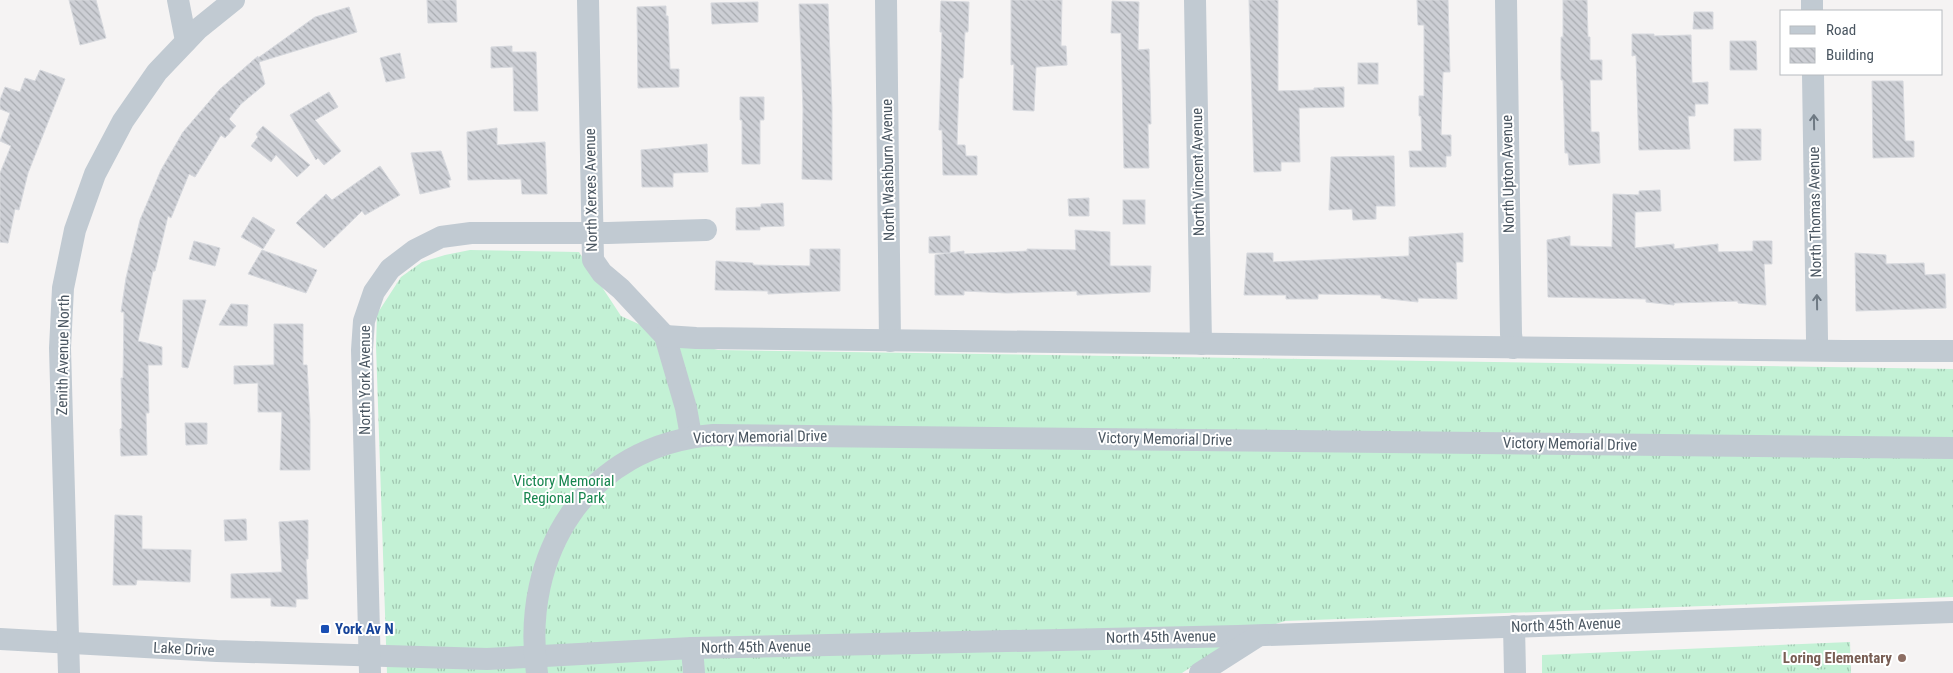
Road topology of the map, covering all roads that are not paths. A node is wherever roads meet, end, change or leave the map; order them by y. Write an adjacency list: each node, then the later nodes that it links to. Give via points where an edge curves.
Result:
1 (178, 0): 7 (street)
2 (234, 0): 7 (street, Zenith Avenue North)
3 (588, 0): 10 (street, North Xerxes Avenue)
4 (886, 0): 12 (street, North Washburn Avenue)
5 (1195, 0): 13 (street, North Vincent Avenue)
6 (1506, 0): 14 (street, North Upton Avenue)
7 (186, 41): 23 (street, Zenith Avenue North, via 157,72 123,121 95,174 74,230 63,288 60,348)
8 (1813, 75): 15 (street, North Thomas Avenue, one-way to 8)
9 (706, 230): 10 (street, North York Avenue)
10 (592, 232): 11 (street, North Xerxes Avenue, via 593,260 602,274 621,289); 25 (street, North York Avenue, via 471,233 441,237 415,250 390,269 374,292 364,321 362,350)
11 (665, 336): 12 (street); 17 (street, North Xerxes Avenue)
12 (890, 341): 13 (street)
13 (1201, 344): 14 (street)
14 (1513, 348): 15 (street)
15 (1816, 350): 16 (street)
16 (1953, 351)
17 (691, 436): 18 (street, Victory Memorial Drive); 26 (street, Victory Memorial Drive, via 626,461 578,502 561,527 547,562 535,624)
18 (1953, 448)
19 (1953, 612): 20 (street, North 45th Avenue)
20 (1514, 626): 21 (street, North 45th Avenue); 30 (street)
21 (1259, 635): 24 (street, North 45th Avenue); 29 (street)
22 (0, 639): 23 (street, Lake Drive)
23 (69, 643): 25 (street, Lake Drive); 27 (street, Zenith Avenue North)
24 (692, 648): 26 (street, North 45th Avenue); 28 (street)
25 (370, 664): 26 (street, North 45th Avenue, via 487,658)
26 (536, 664)
27 (69, 673)
28 (694, 673)
29 (1200, 673)
30 (1515, 673)

